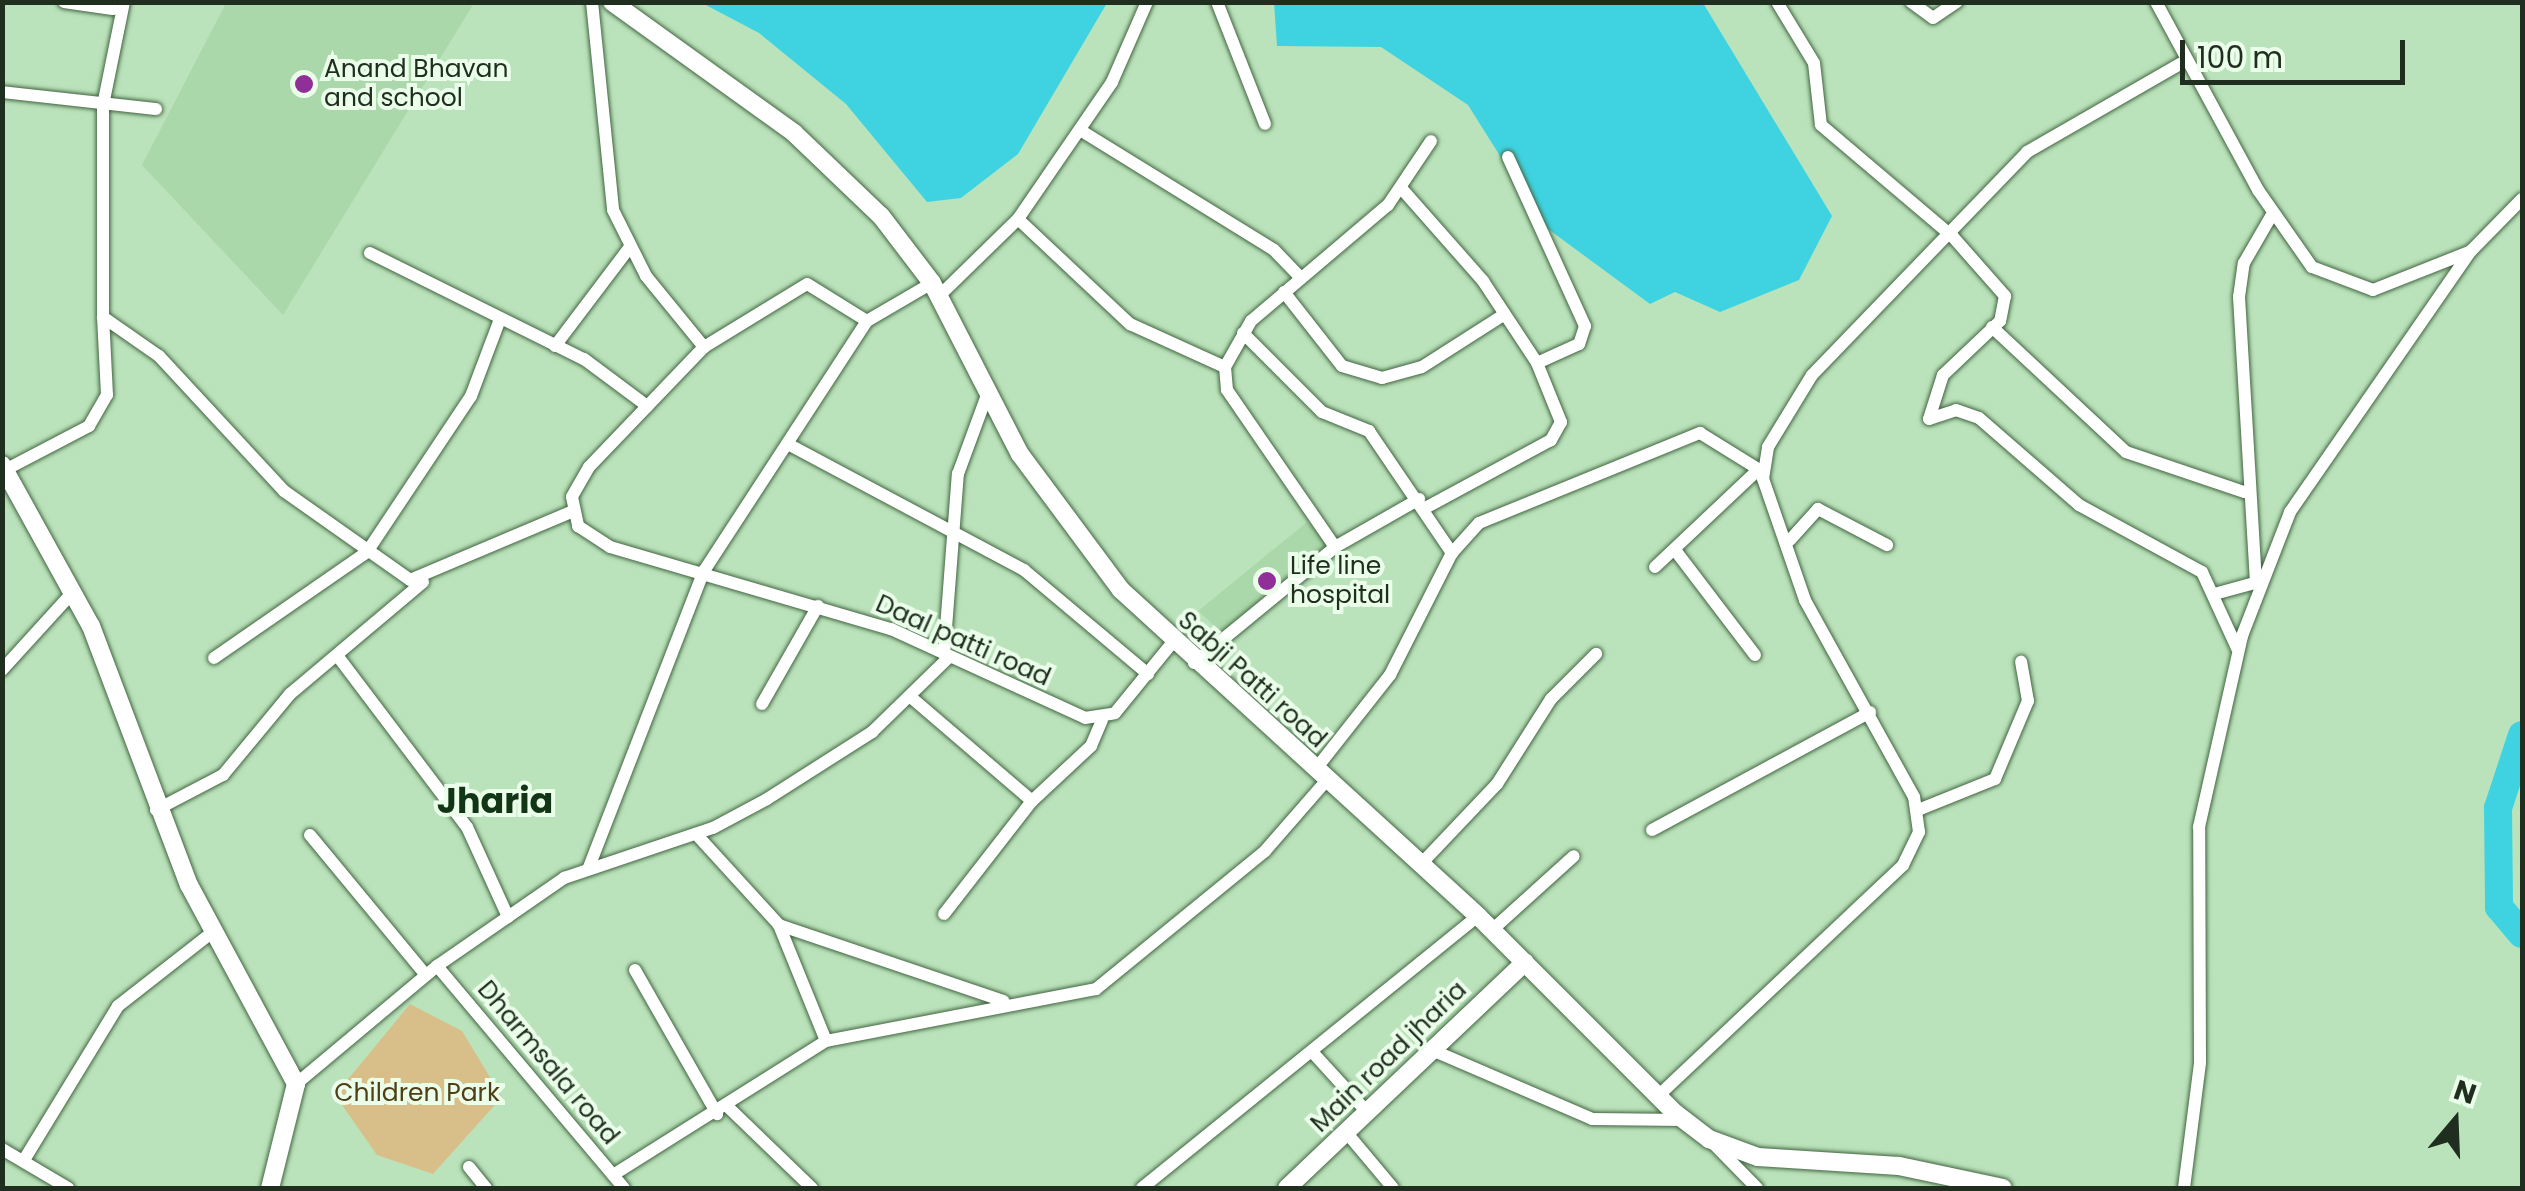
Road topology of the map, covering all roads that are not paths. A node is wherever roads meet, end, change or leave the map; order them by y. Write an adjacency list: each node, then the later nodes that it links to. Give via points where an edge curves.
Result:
1 (64, 2): 10 (street)
2 (592, 2): 24 (street, via 602,171)
3 (612, 2): 28 (main road, Sabji Patti road, via 838,171)
4 (1147, 2): 16 (street)
5 (1218, 2): 15 (street)
6 (1777, 2): 23 (street, via 1814,63 1821,125)
7 (1911, 2): 8 (street, via 1933,18)
8 (1958, 2)
9 (2156, 2): 11 (street)
10 (118, 6): 13 (street)
11 (2185, 61): 21 (street); 23 (street, via 2028,152)
12 (2, 92): 13 (street)
13 (102, 105): 14 (street); 31 (street)
14 (156, 109)
15 (1265, 124)
16 (1080, 130): 22 (street); 27 (street, via 1274,250)
17 (1431, 141): 19 (street)
18 (1508, 157): 38 (street, via 1586,331 1579,344)
19 (1402, 189): 27 (street); 30 (street, via 1458,245)
20 (2522, 200): 25 (street)
21 (2273, 213): 25 (street, via 2312,266 2348,287 2398,286); 45 (street, via 2240,278)
22 (1018, 219): 28 (street); 39 (street, via 1130,324)
23 (1953, 236): 34 (street, via 2006,296); 44 (street, via 1812,375)
24 (630, 246): 36 (street); 37 (street)
25 (2471, 251): 58 (street, via 2290,512)
26 (370, 253): 33 (street)
27 (1300, 278): 29 (street)
28 (936, 290): 32 (street); 40 (main road, Sabji Patti road)
29 (1284, 292): 30 (street, via 1342,366 1382,378 1422,367); 35 (street)
30 (1505, 314): 38 (street)
31 (103, 316): 43 (street, via 107,396 89,426); 53 (street, via 159,356 284,491)
32 (867, 320): 37 (street, via 807,284); 42 (street)
33 (499, 322): 36 (street); 53 (street, via 471,396)
34 (1992, 327): 45 (street, via 2126,452); 60 (street, via 1942,375 1931,422 1956,410 1979,418 2079,505 2202,572)
35 (1243, 333): 39 (street); 46 (street, via 1322,412 1360,422)
36 (556, 346): 41 (street)
37 (704, 347): 41 (street)
38 (1537, 362): 46 (street, via 1558,432)
39 (1225, 367): 51 (street, via 1227,390)
40 (987, 396): 48 (street, via 958,474); 62 (main road, Sabji Patti road, via 1075,536)
41 (647, 406): 47 (street, via 590,466)
42 (788, 444): 48 (street); 56 (street)
43 (4, 468): 59 (main road)
44 (1761, 471): 49 (street); 52 (street); 54 (street, via 1700,433 1521,502 1479,523)
45 (2244, 492): 58 (street)
46 (1422, 503): 51 (street); 54 (street)
47 (573, 511): 56 (street, Daal patti road, via 594,541); 57 (street)
48 (957, 530): 66 (street); 72 (street, via 1043,584)
49 (1790, 540): 50 (street, via 1818,509); 75 (street, via 1806,600)
50 (1887, 545)
51 (1336, 547): 70 (street)
52 (1675, 550): 55 (street); 65 (street)
53 (367, 552): 57 (street); 67 (street)
54 (1452, 552): 77 (street, via 1390,675)
55 (1655, 568)
56 (704, 571): 61 (street, Daal patti road); 86 (street)
57 (423, 582): 68 (street)
58 (2259, 582): 60 (street); 63 (street)
59 (74, 592): 71 (street); 79 (main road)
60 (2218, 593): 63 (street)
61 (818, 606): 66 (street, Daal patti road); 74 (street)
62 (1172, 644): 70 (main road, Sabji Patti road); 72 (street)
63 (2238, 650): 120 (street, via 2199,827 2200,1062)
64 (1596, 654): 85 (street, via 1552,700 1497,784)
65 (1755, 654)
66 (947, 655): 73 (street); 76 (street, Daal patti road)
67 (214, 658)
68 (339, 658): 79 (street, via 290,694 224,775); 88 (street, via 468,826)
69 (2021, 662): 80 (street, via 2028,701 1995,779)
70 (1194, 663): 77 (main road, Sabji Patti road)
71 (2, 670)
72 (1148, 674): 76 (street)
73 (913, 700): 78 (street); 82 (street, via 817,768)
74 (762, 704)
75 (1870, 712): 80 (street); 81 (street)
76 (1102, 720): 78 (street, via 1091,746)
77 (1321, 775): 85 (main road, Sabji Patti road); 95 (street, via 1265,851 1116,978 1078,994)
78 (1032, 801): 87 (street)
79 (156, 810): 91 (main road)
80 (1918, 810): 100 (street, via 1903,865)
81 (1652, 830)
82 (696, 834): 86 (street); 90 (street)
83 (310, 835): 93 (street, Dharmsala road)
84 (1574, 856): 89 (street)
85 (1421, 864): 89 (main road, Sabji Patti road)
86 (589, 867): 88 (street)
87 (944, 914)
88 (508, 916): 93 (street)
89 (1485, 923): 92 (main road, Sabji Patti road); 98 (street)
90 (779, 925): 95 (street); 96 (street)
91 (214, 931): 99 (main road); 107 (street, via 118,1006)
92 (1526, 962): 97 (main road, Main road jharia); 100 (main road, Sabji Patti road)
93 (432, 970): 99 (street); 109 (street, Dharmsala road)
94 (635, 970): 101 (street)
95 (1006, 1002): 96 (street)
96 (826, 1041): 101 (street)
97 (1432, 1050): 102 (main road, Main road jharia); 103 (street, via 1592,1118)
98 (1315, 1054): 102 (street); 115 (street)
99 (296, 1084): 111 (main road)
100 (1657, 1097): 103 (main road, Sabji Patti road)
101 (722, 1110): 109 (street); 114 (street)
102 (1367, 1112): 104 (main road, Main road jharia)
103 (1684, 1120): 105 (main road, Sabji Patti road)
104 (1346, 1132): 116 (main road, Main road jharia); 117 (street)
105 (1709, 1139): 118 (street); 119 (main road, Sabji Patti road, via 1758,1157 1899,1166)
106 (2, 1149): 107 (street)
107 (24, 1160): 110 (street)
108 (469, 1167): 112 (street)
109 (613, 1175): 113 (street, Dharmsala road)
110 (68, 1188)
111 (270, 1188)
112 (486, 1188)
113 (624, 1188)
114 (812, 1188)
115 (1142, 1188)
116 (1287, 1188)
117 (1393, 1188)
118 (1757, 1188)
119 (2004, 1188)
120 (2184, 1188)

